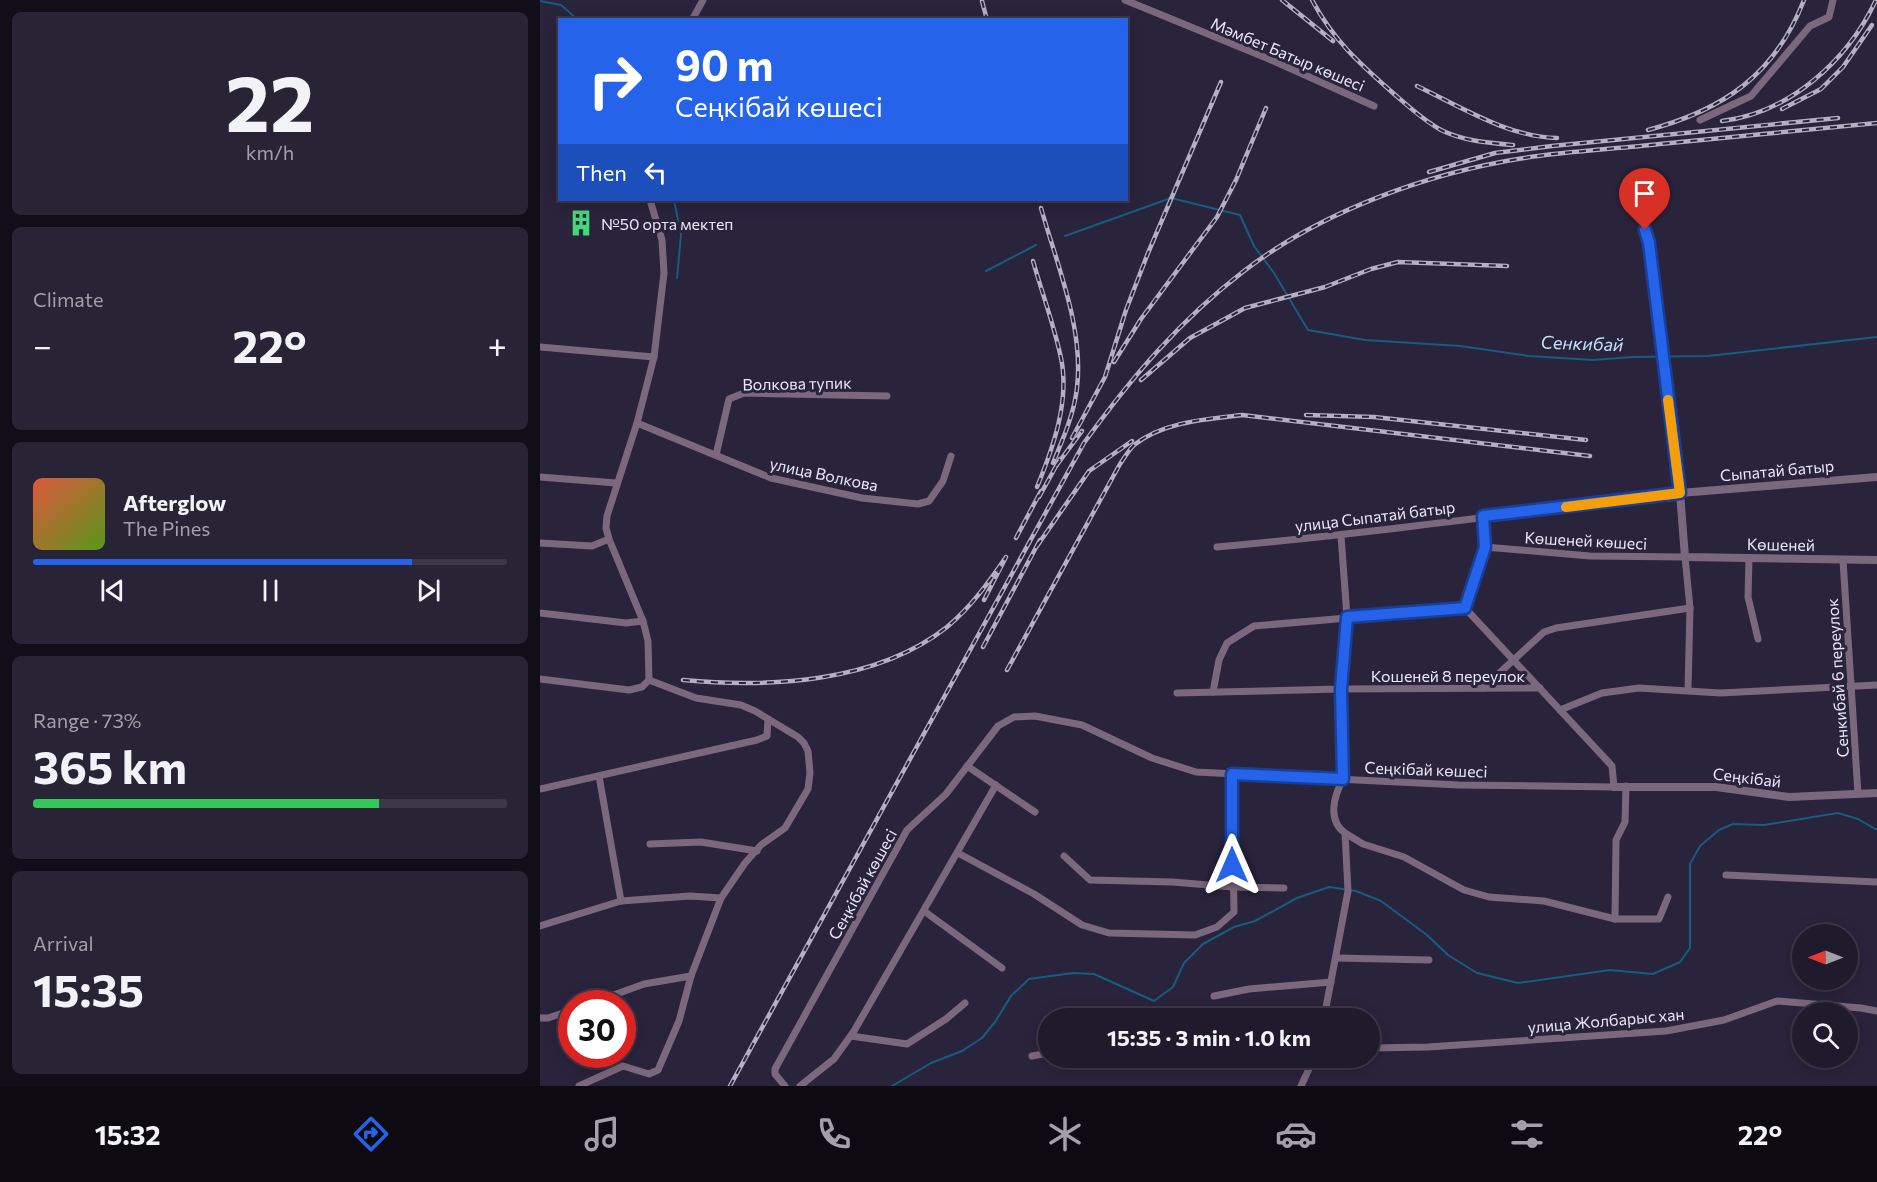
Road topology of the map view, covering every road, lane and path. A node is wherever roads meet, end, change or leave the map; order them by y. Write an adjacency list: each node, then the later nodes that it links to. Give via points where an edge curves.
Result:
1 (703, 0): 4 (street)
2 (1125, 0): 5 (street, Мәмбет Батыр көшесі)
3 (1833, 0): 6 (street, via 1829,17 1810,26 1751,96)
4 (693, 18)
5 (1374, 106)
6 (1700, 120)
7 (650, 201): 10 (street, via 662,240 664,273)
8 (1645, 230): 18 (street)
9 (540, 347): 10 (street)
10 (654, 357): 12 (street)
11 (887, 396): 13 (street, Волкова тупик, via 744,393 729,399)
12 (637, 423): 13 (street, улица Волкова); 17 (street)
13 (716, 455): 14 (street, улица Волкова, via 771,478 862,498 918,504 934,495)
14 (951, 456)
15 (540, 477): 17 (street)
16 (1877, 477): 18 (street, Сыпатай батыр)
17 (616, 483): 21 (street, via 607,516)
18 (1680, 493): 19 (street, улица Сыпатай батыр); 25 (street)
19 (1483, 516): 20 (street, улица Сыпатай батыр); 24 (street)
20 (1341, 536): 23 (street, улица Сыпатай батыр); 32 (street)
21 (609, 539): 22 (street, via 592,546); 33 (street)
22 (540, 543)
23 (1217, 547)
24 (1485, 547): 25 (street, Көшеней көшесі, via 1590,556); 29 (street)
25 (1685, 557): 26 (street, Көшеней); 30 (street)
26 (1749, 558): 27 (street, Көшеней); 34 (street, via 1748,597)
27 (1843, 560): 28 (street, Көшеней); 38 (street, Сенкибай 6 переулок)
28 (1877, 561)
29 (1465, 608): 32 (street); 35 (street)
30 (1690, 608): 35 (street, via 1556,628 1544,632); 43 (street)
31 (540, 613): 33 (street, via 626,623)
32 (1347, 617): 42 (street); 44 (street, via 1254,626 1227,643)
33 (643, 621): 37 (street, via 648,641)
34 (1758, 639)
35 (1514, 661): 40 (street); 41 (street)
36 (540, 679): 37 (street, via 629,690 642,687)
37 (648, 680): 47 (street, via 696,698 741,705)
38 (1852, 685): 39 (street); 43 (street, via 1720,693); 57 (street, Сенкибай 6 переулок)
39 (1877, 685)
40 (1483, 688): 41 (street, Кошеней 8 переулок); 42 (street, Кошеней 8 переулок)
41 (1540, 688): 46 (street)
42 (1341, 689): 44 (street, Кошеней 8 переулок); 51 (street)
43 (1688, 690): 46 (street, via 1639,688 1602,693)
44 (1213, 692): 45 (street, Кошеней 8 переулок)
45 (1177, 693)
46 (1560, 710): 54 (street, via 1612,766)
47 (768, 718): 50 (street, via 767,736 757,740); 61 (street, via 804,742 810,773 808,789 785,828)
48 (967, 766): 49 (street, Сеңкібай көшесі, via 998,726 1014,717 1035,716 1082,725 1152,758 1196,772); 52 (street); 92 (street, Сеңкібай көшесі, via 946,794 907,830 775,1069)
49 (1232, 774): 51 (street, Сеңкібай көшесі); 66 (street)
50 (599, 776): 55 (street); 70 (street)
51 (1343, 779): 54 (street, Сеңкібай көшесі); 59 (street, via 1333,810 1339,829)
52 (996, 785): 58 (street); 62 (street)
53 (1626, 786): 54 (street, Сеңкібай); 57 (street, Сеңкібай, via 1716,787 1789,797); 72 (street, via 1625,822 1616,840)
54 (1614, 787)
55 (540, 789)
56 (1877, 793): 57 (street, Сеңкібай)
57 (1858, 794)
58 (1035, 812)
59 (1345, 833): 72 (street, via 1363,844 1404,856 1464,890 1489,897 1544,902); 74 (street, via 1348,891)
60 (650, 844): 61 (street, via 700,842)
61 (757, 851): 69 (street)
62 (958, 853): 66 (street, via 1082,925 1108,933 1195,935 1217,927 1234,912); 71 (street)
63 (1064, 856): 66 (street, via 1090,880)
64 (1726, 875): 65 (street)
65 (1877, 882)
66 (1232, 887): 67 (street)
67 (1284, 888)
68 (1668, 897): 72 (street, via 1659,918)
69 (721, 898): 70 (street); 77 (street)
70 (621, 901): 73 (street)
71 (924, 911): 76 (street); 86 (street)
72 (1615, 919)
73 (540, 926)
74 (1337, 958): 75 (street); 78 (street)
75 (1429, 960)
76 (1002, 968)
77 (691, 976): 79 (street); 91 (street, via 679,1021 658,1070 649,1074 623,1066)
78 (1331, 982): 80 (street); 82 (street)
79 (628, 990)
80 (1214, 996)
81 (965, 1003): 86 (street, via 907,1044)
82 (1326, 1008)
83 (1877, 1011): 87 (street, улица Жолбарыс хан, via 1777,1001 1724,1020 1666,1031)
84 (558, 1015): 85 (street)
85 (540, 1018)
86 (851, 1036): 93 (street, via 834,1059)
87 (1380, 1048)
88 (1038, 1055): 89 (street)
89 (1032, 1056)
90 (1309, 1068): 94 (street)
91 (579, 1086)
92 (785, 1086)
93 (800, 1086)
94 (1301, 1086)

